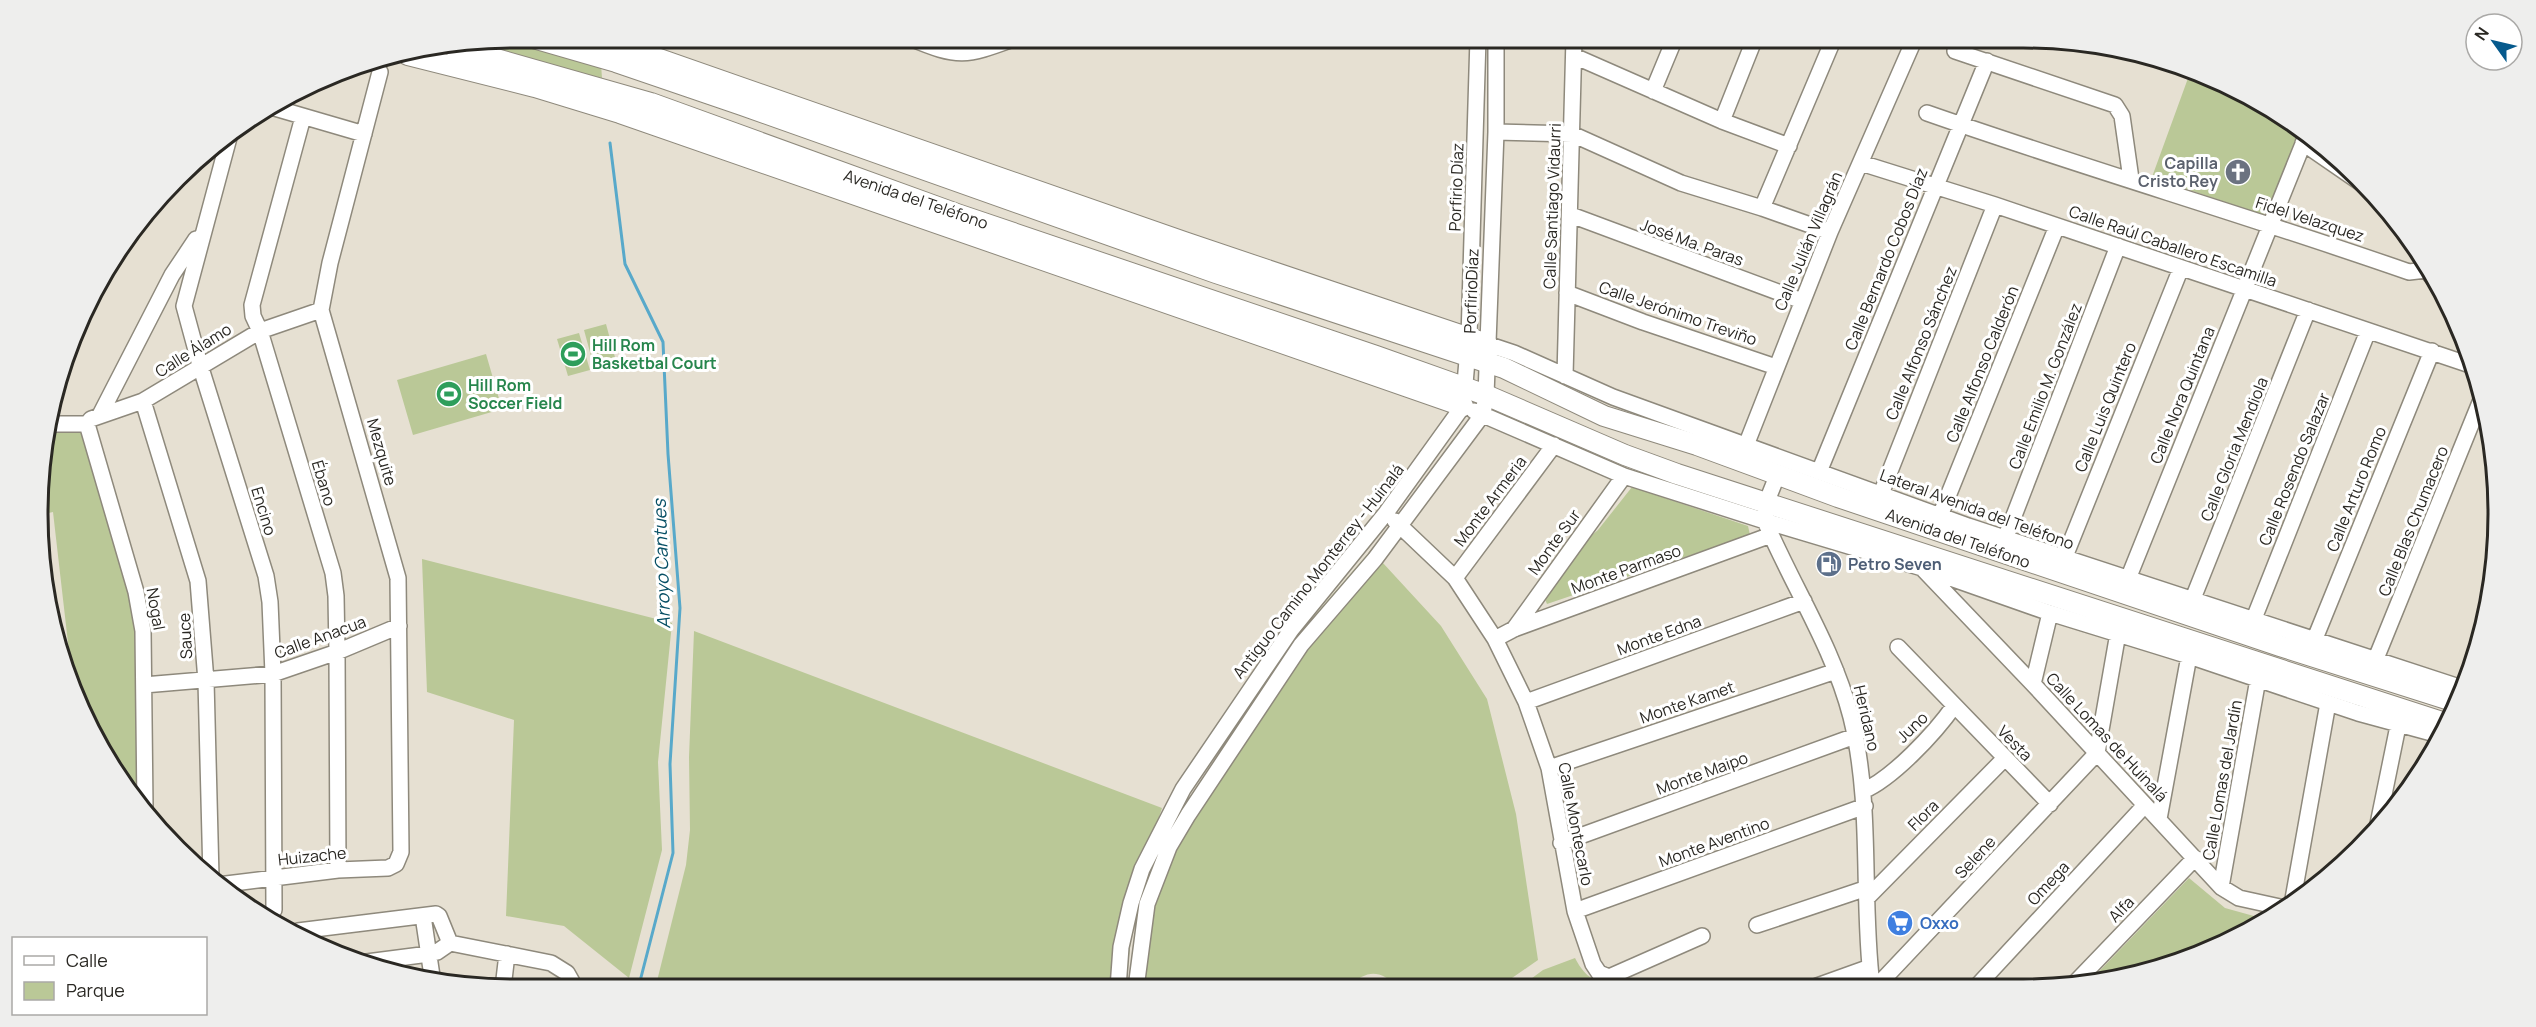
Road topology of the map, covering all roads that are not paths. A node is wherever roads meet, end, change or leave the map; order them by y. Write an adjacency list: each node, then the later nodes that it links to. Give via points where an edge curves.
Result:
1 (590, 48): 14 (main road)
2 (612, 48): 14 (main road)
3 (934, 48): 4 (street, via 958,54)
4 (987, 48)
5 (1478, 48): 57 (street, Porfirio Díaz)
6 (1496, 48): 28 (street, PorfirioDíaz)
7 (1574, 48): 15 (street, Calle Santiago Vidaurri)
8 (1671, 48): 21 (street)
9 (1751, 48): 26 (street)
10 (1830, 48): 33 (street)
11 (1911, 48): 35 (street, Calle Julián Villagrán)
12 (467, 51): 20 (main road, Avenida del Teléfono)
13 (1955, 51): 17 (street)
14 (618, 53): 18 (main road); 20 (main road)
15 (1574, 56): 21 (street); 30 (street, Calle Santiago Vidaurri)
16 (419, 58): 32 (main road)
17 (1987, 61): 27 (street, Calle Bernardo Cobos Díaz); 36 (street, via 2115,105 2122,116)
18 (647, 64): 22 (main road); 46 (main road)
19 (380, 72): 29 (street, Mezquite)
20 (608, 89): 32 (main road, Avenida del Teléfono)
21 (1653, 90): 26 (street)
22 (742, 105): 32 (main road); 46 (main road)
23 (281, 110): 25 (street)
24 (1927, 113): 27 (street, Fidel Velazquez)
25 (303, 117): 29 (street); 55 (street, Ébano, via 253,296 253,316)
26 (1722, 121): 33 (street)
27 (1960, 124): 36 (street, Fidel Velazquez); 37 (street, Calle Bernardo Cobos Díaz)
28 (1496, 132): 30 (street); 57 (street, PorfirioDíaz)
29 (364, 134): 52 (street, Mezquite)
30 (1572, 134): 39 (street, via 1681,183); 40 (street, Calle Santiago Vidaurri)
31 (2304, 142): 41 (street, Calle Nora Quintana)
32 (735, 143): 54 (main road, Avenida del Teléfono, via 957,214)
33 (1789, 146): 39 (street)
34 (226, 147): 42 (street, Encino)
35 (1861, 163): 37 (street, Calle Raúl Caballero Escamilla); 44 (street, Calle Julián Villagrán)
36 (2131, 179): 41 (street, Fidel Velazquez, via 2209,207)
37 (1936, 186): 38 (street, Calle Raúl Caballero Escamilla); 71 (street, Calle Bernardo Cobos Díaz)
38 (1995, 205): 43 (street, Calle Raúl Caballero Escamilla); 74 (street, Calle Alfonso Sánchez)
39 (1762, 208): 44 (street)
40 (1571, 215): 50 (street, Calle Santiago Vidaurri); 51 (street, José Ma. Paras)
41 (2270, 223): 48 (street, Fidel Velazquez, via 2409,272); 49 (street, Calle Nora Quintana)
42 (204, 226): 60 (street, Encino, via 184,306); 67 (street, via 172,275)
43 (2057, 226): 45 (street, Calle Raúl Caballero Escamilla); 76 (street, Calle Alfonso Calderón)
44 (1830, 232): 51 (street, Calle Julián Villagrán)
45 (2118, 246): 47 (street, Calle Raúl Caballero Escamilla); 80 (street, Calle Emilio M. González)
46 (1181, 250): 57 (main road, Avenida del Teléfono)
47 (2181, 268): 49 (street, Calle Raúl Caballero Escamilla); 81 (street, Calle Luis Quintero)
48 (2419, 270)
49 (2244, 289): 53 (street, Calle Raúl Caballero Escamilla); 84 (street, Calle Nora Quintana)
50 (1567, 293): 61 (street, Calle Jerónimo Treviño); 62 (street, Calle Santiago Vidaurri)
51 (1802, 301): 61 (street, Calle Julián Villagrán)
52 (321, 310): 55 (street, Calle Álamo); 89 (street, Mezquite, via 396,564)
53 (2308, 310): 56 (street, Calle Raúl Caballero Escamilla); 86 (street, Calle Gloria Mendiola)
54 (1242, 321): 63 (main road); 63 (main road, Avenida del Teléfono, via 1376,356)
55 (260, 331): 60 (street, Calle Álamo); 96 (street, Ébano, via 333,573)
56 (2368, 331): 58 (street, Calle Raúl Caballero Escamilla); 88 (street, Calle Rosendo Salazar)
57 (1478, 350): 62 (street, Lateral Avenida del Teléfono, via 1514,353); 63 (street); 65 (street); 70 (main road, Avenida del Teléfono, via 1604,416 1697,445)
58 (2432, 351): 59 (street, Calle Raúl Caballero Escamilla); 94 (street, Calle Arturo Romo)
59 (2462, 362)
60 (200, 365): 64 (street, Calle Álamo); 100 (street, Encino, via 266,576)
61 (1776, 367): 70 (street, Calle Julián Villagrán)
62 (1565, 376): 70 (street, Lateral Avenida del Teléfono)
63 (1464, 397): 65 (main road, Avenida del Teléfono); 75 (street, Antiguo Camino Monterrey - Huinalá)
64 (143, 401): 67 (street, Calle Álamo); 102 (street, Sauce, via 198,581)
65 (1485, 405): 69 (street); 77 (main road, Avenida del Teléfono, via 1677,474); 78 (street, Antiguo Camino Monterrey - Huinalá)
66 (2476, 411): 98 (street, Calle Blas Chumacero)
67 (93, 420): 68 (street, Calle Álamo); 105 (street, Nogal, via 136,592 143,631)
68 (57, 423)
69 (1554, 445): 72 (street); 83 (street, Monte Armeria)
70 (1743, 453): 71 (street, Lateral Avenida del Teléfono); 73 (main road, Avenida del Teléfono)
71 (1819, 472): 74 (street, Lateral Avenida del Teléfono)
72 (1624, 476): 77 (street); 90 (street, Monte Sur)
73 (1777, 476): 77 (street); 79 (main road, Avenida del Teléfono)
74 (1881, 494): 76 (street, Lateral Avenida del Teléfono)
75 (1386, 513): 78 (street, Calle Montecarlo); 151 (street, Antiguo Camino Monterrey - Huinalá, via 1267,663 1164,823 1131,903)
76 (1940, 516): 79 (street, Lateral Avenida del Teléfono)
77 (1767, 519): 82 (street); 85 (street, Heridano); 90 (street, Monte Parmaso); 104 (main road, Avenida del Teléfono)
78 (1401, 526): 83 (street, Calle Montecarlo); 152 (street, Antiguo Camino Monterrey - Huinalá, via 1301,645 1168,847 1147,904)
79 (1965, 533): 80 (street, Lateral Avenida del Teléfono); 93 (main road, Avenida del Teléfono)
80 (2005, 539): 81 (street, Lateral Avenida del Teléfono)
81 (2064, 559): 84 (street, Lateral Avenida del Teléfono)
82 (1922, 568): 87 (street); 103 (street, Calle Lomas de Huinalá)
83 (1455, 578): 92 (street, Calle Montecarlo)
84 (2128, 579): 86 (street, Lateral Avenida del Teléfono)
85 (1804, 601): 99 (street, Heridano); 108 (street, Monte Edna)
86 (2192, 601): 88 (street, Lateral Avenida del Teléfono)
87 (2049, 613): 91 (street); 103 (street)
88 (2253, 621): 93 (street, Lateral Avenida del Teléfono)
89 (399, 626): 96 (street, Calle Anacua); 126 (street, Mezquite)
90 (1514, 629): 92 (street, Monte Parmaso)
91 (2118, 633): 97 (street); 115 (street)
92 (1495, 639): 108 (street, Calle Montecarlo)
93 (2283, 639): 94 (street, Lateral Avenida del Teléfono); 107 (main road, Avenida del Teléfono)
94 (2314, 641): 98 (street, Lateral Avenida del Teléfono)
95 (1898, 647): 110 (street, Vesta)
96 (337, 652): 100 (street, Calle Anacua); 129 (street, Ébano)
97 (2189, 656): 101 (street); 124 (street)
98 (2375, 661): 106 (street, Lateral Avenida del Teléfono)
99 (1836, 671): 114 (street, Heridano); 117 (street, Monte Kamet)
100 (273, 674): 102 (street, Calle Anacua); 130 (street, Encino)
101 (2258, 679): 104 (street); 132 (street, Calle Lomas del Jardín)
102 (206, 681): 105 (street, Calle Anacua); 128 (street, Sauce)
103 (2033, 684): 115 (street, Calle Lomas de Huinalá)
104 (2302, 684): 109 (street); 111 (main road, Avenida del Teléfono)
105 (144, 685): 119 (street, Nogal)
106 (2455, 686)
107 (2449, 700)
108 (1526, 702): 117 (street, Calle Montecarlo)
109 (2328, 703): 112 (street); 133 (street)
110 (1954, 706): 116 (street, Vesta); 118 (street, Juno, via 1940,726 1893,770)
111 (2439, 721)
112 (2398, 726): 113 (street); 123 (street)
113 (2432, 734)
114 (1855, 736): 118 (street, Heridano); 125 (street, Monte Maipo)
115 (2097, 753): 120 (street, Selene); 121 (street, Calle Lomas de Huinalá)
116 (2005, 758): 120 (street, Vesta); 134 (street, Flora)
117 (1549, 768): 125 (street, Calle Montecarlo)
118 (1863, 791): 122 (street, Heridano)
119 (146, 799)
120 (2050, 804): 155 (street, Selene)
121 (2145, 805): 124 (street, Calle Lomas de Huinalá); 156 (street, Omega)
122 (1865, 807): 134 (street, Heridano); 137 (street, Monte Aventino)
123 (2381, 810)
124 (2159, 819): 127 (street, Calle Lomas de Huinalá)
125 (1561, 843): 137 (street, Calle Montecarlo)
126 (401, 852): 129 (street, Huizache, via 396,864 388,868)
127 (2195, 858): 132 (street, Calle Lomas de Huinalá); 148 (street, Alfa)
128 (211, 866)
129 (338, 870): 130 (street, Huizache)
130 (274, 878): 131 (street, Huizache); 136 (street, Encino)
131 (231, 883)
132 (2221, 887): 135 (street, Calle Lomas de Huinalá, via 2239,898)
133 (2294, 891)
134 (1867, 893): 139 (street); 146 (street, Heridano)
135 (2274, 906)
136 (274, 910)
137 (1575, 911): 141 (street, Calle Montecarlo, via 1593,964 1599,973 1610,977)
138 (428, 915): 140 (street); 142 (street, via 439,916); 143 (street)
139 (1757, 925)
140 (306, 930)
141 (1702, 936)
142 (450, 942): 143 (street); 144 (street)
143 (429, 954): 145 (street); 147 (street)
144 (507, 954): 149 (street); 150 (street, via 551,963)
145 (389, 962)
146 (1870, 967): 153 (street); 154 (street, Heridano)
147 (431, 971)
148 (2083, 975)
149 (504, 979)
150 (570, 979)
151 (1119, 979)
152 (1137, 979)
153 (1837, 979)
154 (1871, 979)
155 (1884, 979)
156 (1983, 979)

